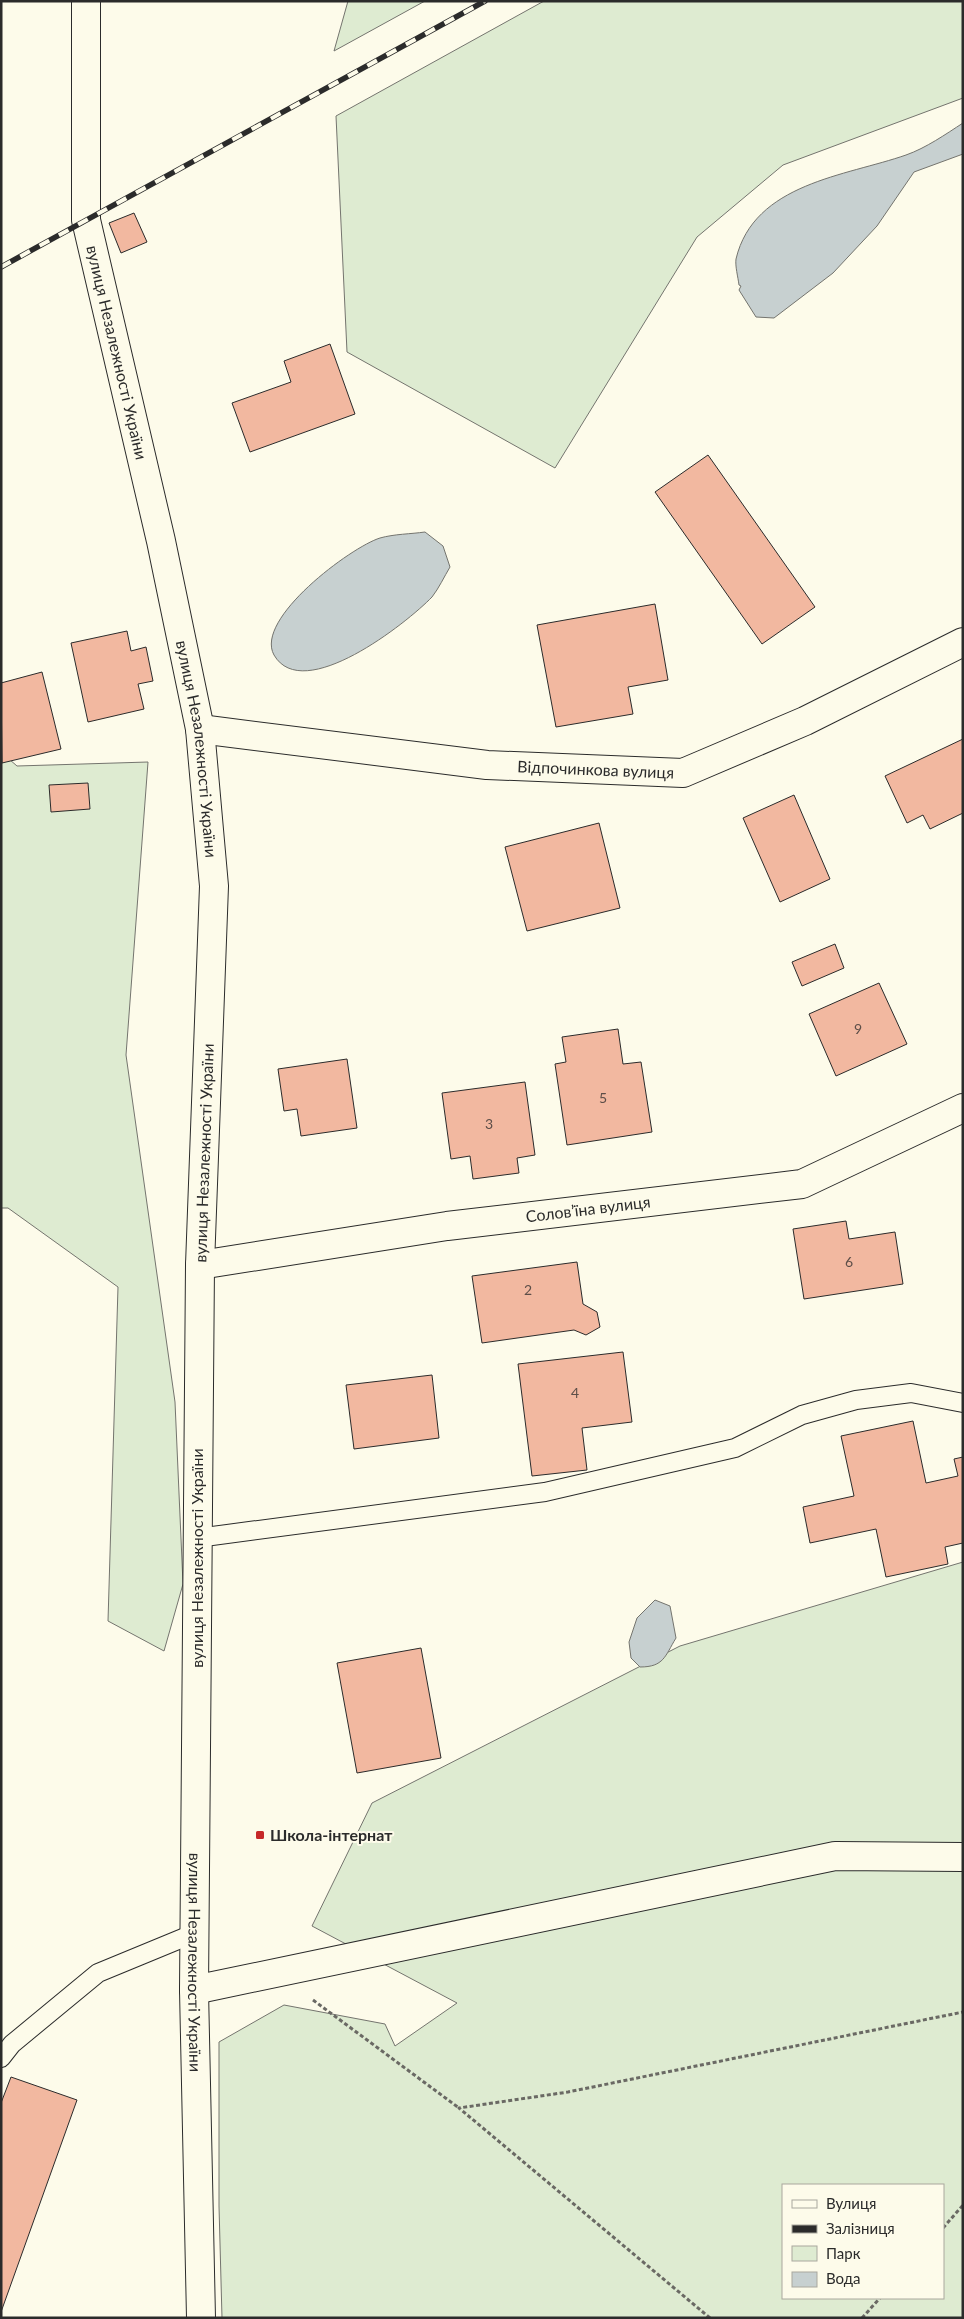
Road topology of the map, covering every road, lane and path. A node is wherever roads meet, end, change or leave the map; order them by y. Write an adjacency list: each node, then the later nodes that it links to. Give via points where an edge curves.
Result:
1 (86, 1): 3 (street, вулиця Незалежності України, via 86,220 161,542)
2 (963, 642): 3 (street, Відпочинкова вулиця, via 805,721 683,773 487,765)
3 (200, 729): 5 (street, вулиця Незалежності України, via 214,886)
4 (963, 1108): 5 (street, Соловʼїна вулиця, via 802,1184 447,1226)
5 (200, 1265): 7 (street, вулиця Незалежності України)
6 (963, 1403): 7 (lane, via 911,1393 856,1400 802,1415 735,1448 545,1492)
7 (198, 1538): 9 (street, вулиця Незалежності України)
8 (963, 1857): 10 (street, via 835,1856)
9 (195, 1933): 11 (street, вулиця Незалежності України); 13 (lane, via 98,1973 12,2044)
10 (277, 1974): 11 (street); 14 (path)
11 (194, 1990): 18 (street, вулиця Незалежності України)
12 (963, 2012): 14 (path, via 568,2092)
13 (1, 2058)
14 (459, 2108): 19 (path)
15 (963, 2205): 16 (path)
16 (944, 2227)
17 (879, 2299): 20 (path)
18 (201, 2318)
19 (710, 2318)
20 (862, 2318)

